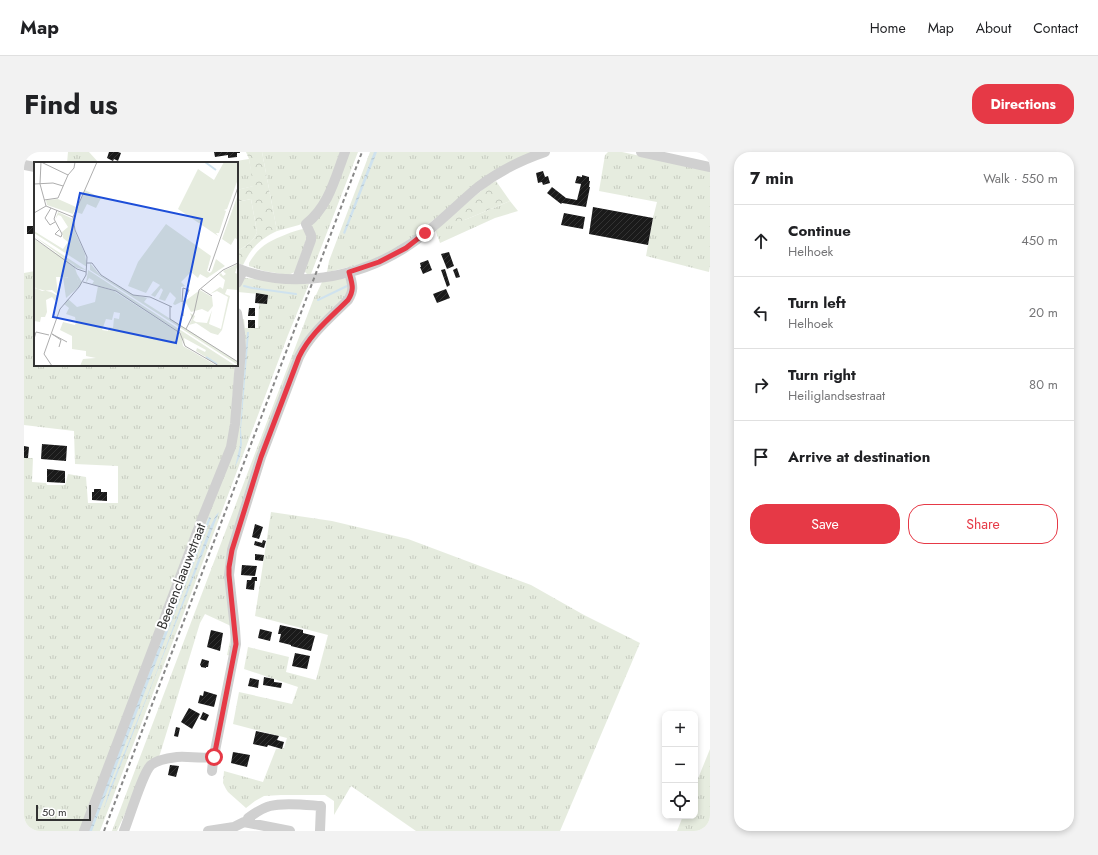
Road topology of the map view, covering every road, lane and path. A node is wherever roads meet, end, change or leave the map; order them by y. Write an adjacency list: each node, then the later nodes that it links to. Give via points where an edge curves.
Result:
1 (345, 152): 9 (street, via 326,202 306,224 311,240)
2 (545, 152): 8 (street, via 506,169 479,187 406,248 379,262)
3 (641, 152): 6 (street)
4 (24, 165): 5 (street)
5 (34, 167)
6 (710, 167)
7 (240, 270): 9 (street, via 268,277)
8 (349, 272): 9 (street); 11 (street, via 353,286 351,295 314,334 299,357 261,457 232,550 229,567 236,644)
9 (298, 279)
10 (238, 320): 14 (street, Beerenclaauwstraat, via 241,349 231,447)
11 (214, 757): 12 (street); 15 (street, via 178,757 161,760 150,766 144,774)
12 (212, 771)
13 (248, 818): 18 (street, via 271,805 321,806)
14 (84, 831)
15 (124, 831)
16 (208, 831): 17 (street, via 234,827 244,822)
17 (290, 831)
18 (320, 831)

